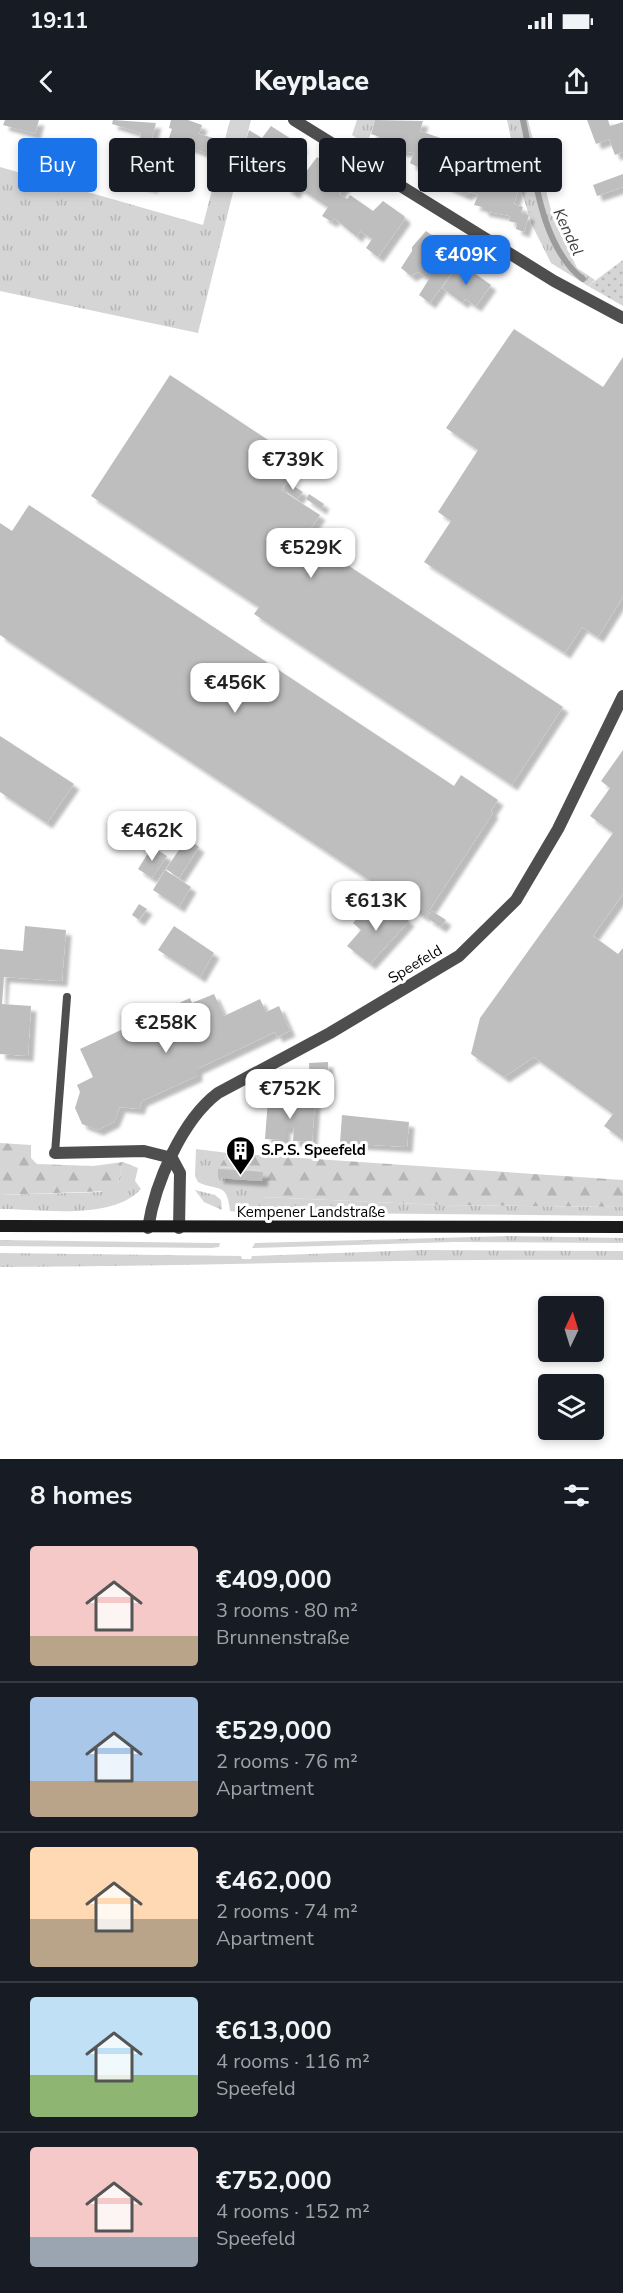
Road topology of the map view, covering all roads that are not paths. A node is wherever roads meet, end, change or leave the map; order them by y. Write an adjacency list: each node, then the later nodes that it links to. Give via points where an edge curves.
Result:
1 (294, 120): 2 (street, via 554,281)
2 (623, 318)
3 (623, 696): 6 (street, Speefeld, via 558,829 516,900 459,956 204,1103)
4 (67, 997): 5 (lane)
5 (55, 1153): 6 (street, via 144,1151)
6 (172, 1158): 9 (street, Speefeld, via 161,1174); 10 (street, via 180,1173)
7 (0, 1226): 9 (street, Kempener Landstraße)
8 (623, 1227): 10 (street, Kempener Landstraße)
9 (148, 1228): 10 (street, Kempener Landstraße)
10 (179, 1228)

